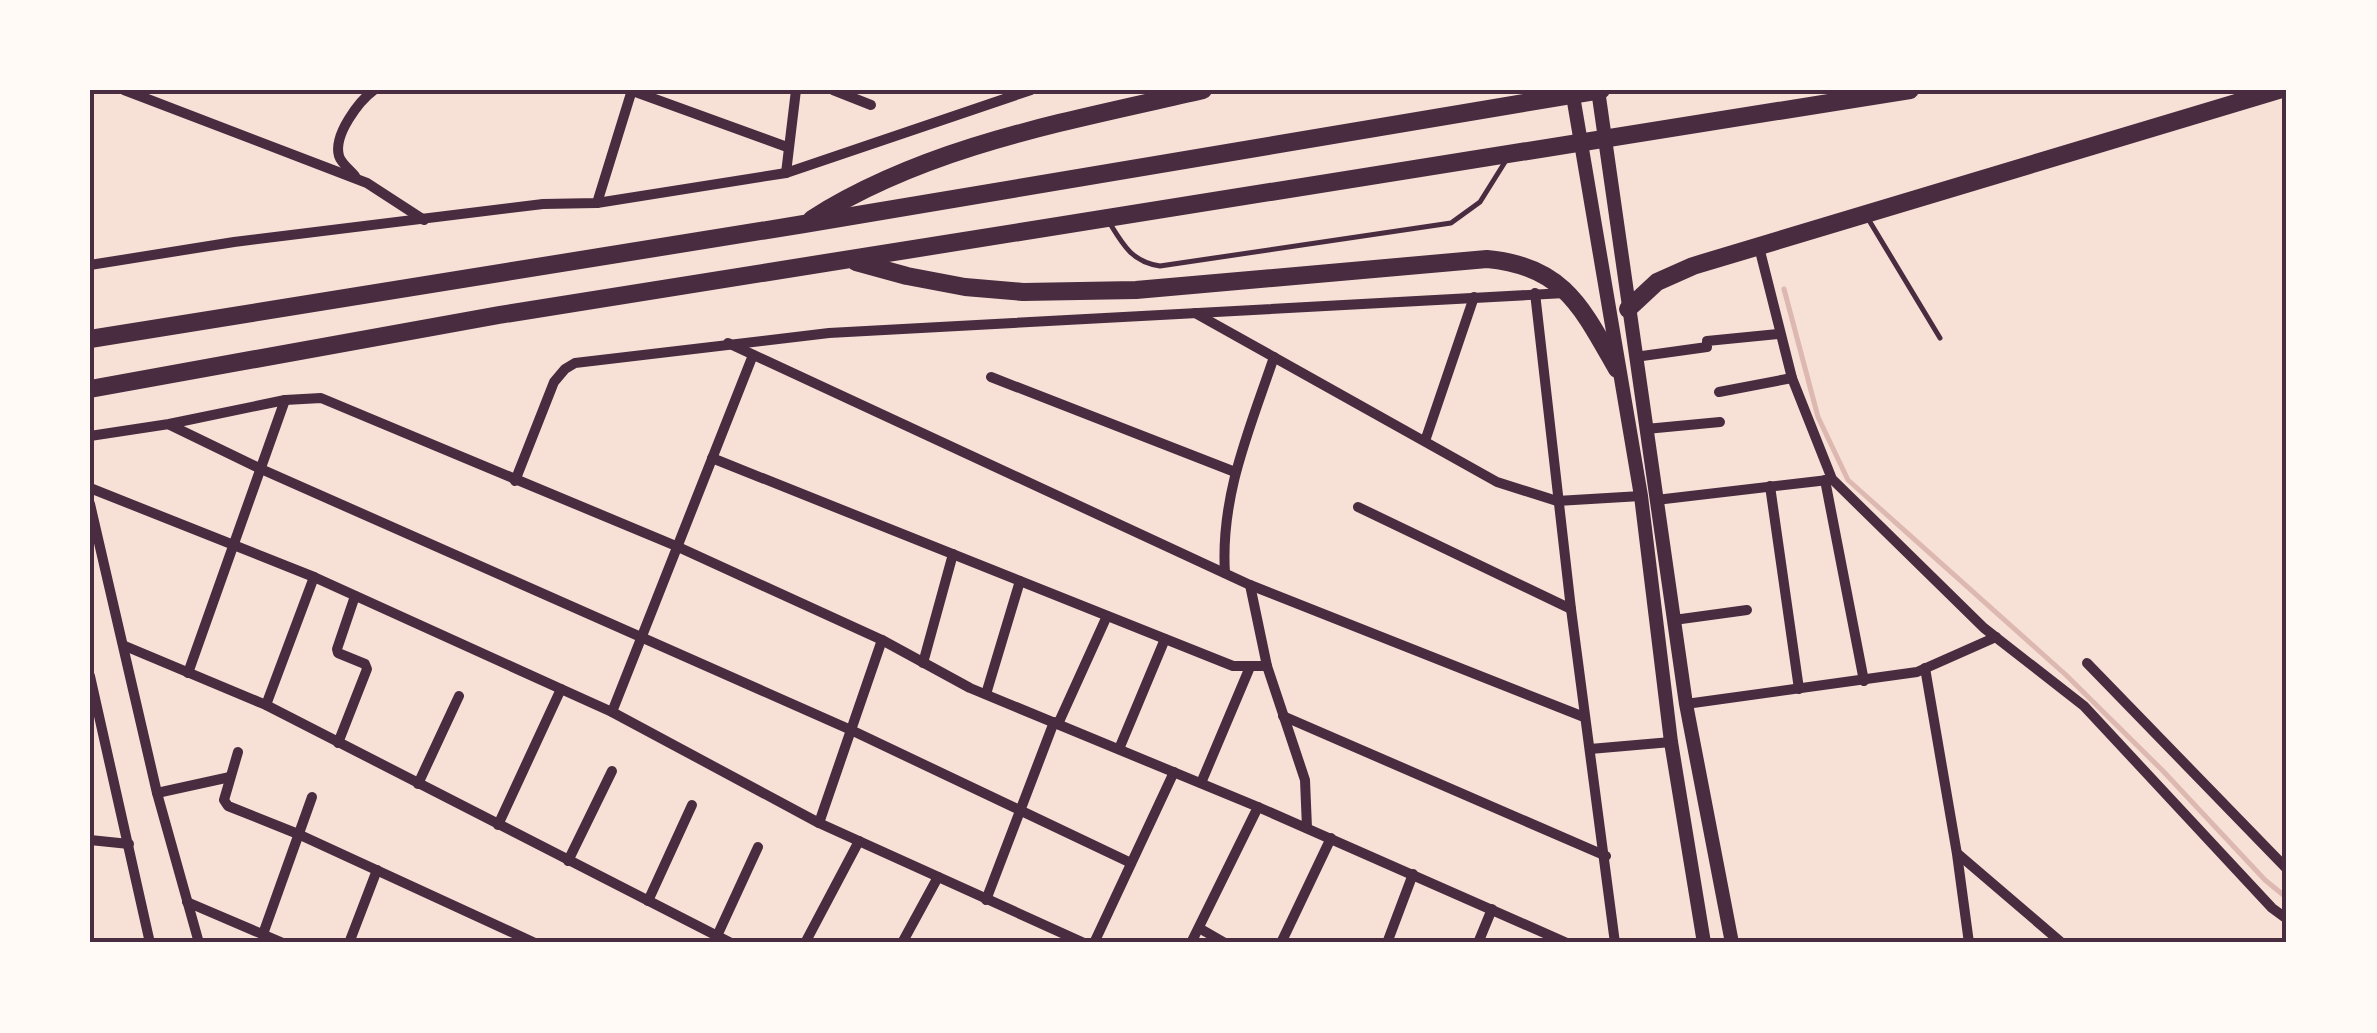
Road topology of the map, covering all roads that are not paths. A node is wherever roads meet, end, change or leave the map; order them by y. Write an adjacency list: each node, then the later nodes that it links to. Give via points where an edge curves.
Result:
1 (124, 90): 17 (street)
2 (374, 90): 17 (street, via 357,104 338,147)
3 (631, 90): 14 (street); 18 (street)
4 (796, 90): 14 (street)
5 (834, 90): 13 (street)
6 (1031, 90): 12 (street)
7 (1203, 90): 22 (highway, via 1048,126 915,167)
8 (1572, 90): 38 (main road)
9 (1599, 90): 22 (highway); 29 (main road)
10 (1910, 90): 15 (highway)
11 (2279, 90): 19 (highway)
12 (1011, 93): 16 (street)
13 (871, 104)
14 (787, 147): 16 (street)
15 (1516, 154): 21 (highway); 21 (lane, via 1480,202 1451,223 1160,266 1128,253)
16 (786, 174): 18 (street)
17 (358, 179): 20 (street)
18 (597, 203): 20 (street)
19 (1866, 214): 23 (highway); 32 (lane)
20 (424, 220): 25 (street)
21 (1108, 220): 24 (highway)
22 (804, 224): 33 (highway)
23 (1759, 247): 29 (highway, via 1674,272); 31 (street)
24 (850, 261): 26 (highway, via 926,280 1023,292 1136,290 1487,259 1532,268); 41 (highway, via 498,314)
25 (90, 265)
26 (1569, 292): 27 (street); 38 (highway)
27 (1534, 294): 28 (street); 57 (street)
28 (1474, 297): 30 (street); 48 (street)
29 (1628, 308): 37 (main road)
30 (1194, 313): 34 (street); 36 (street)
31 (1778, 334): 37 (street); 40 (street)
32 (1940, 338)
33 (90, 339)
34 (727, 343): 35 (street); 53 (street, via 565,368 548,392)
35 (754, 355): 49 (street); 63 (street)
36 (1274, 356): 48 (street); 51 (street)
37 (1635, 356): 46 (main road)
38 (1617, 370): 56 (main road)
39 (991, 377): 51 (street)
40 (1792, 378): 42 (street); 52 (street)
41 (90, 389)
42 (1718, 392)
43 (285, 400): 45 (street); 50 (street); 53 (street, via 320,398)
44 (1720, 422): 46 (street)
45 (169, 424): 47 (street); 50 (street)
46 (1646, 429): 56 (main road)
47 (90, 436)
48 (1425, 441): 57 (street, via 1497,482)
49 (712, 458): 61 (street); 62 (street)
50 (260, 469): 60 (street); 72 (street)
51 (1235, 472): 63 (street, via 1226,509)
52 (1828, 480): 54 (street); 73 (street); 84 (street)
53 (515, 482): 61 (street)
54 (1770, 486): 56 (street); 86 (street)
55 (90, 488): 60 (street)
56 (1648, 498): 57 (street); 71 (main road); 97 (main road)
57 (1557, 501): 68 (street)
58 (90, 504): 76 (street)
59 (1358, 508): 68 (street)
60 (233, 545): 64 (street); 82 (street)
61 (676, 546): 72 (street); 75 (street)
62 (953, 554): 65 (street); 78 (street)
63 (1226, 573): 66 (street)
64 (314, 577): 67 (street); 90 (street)
65 (1020, 581): 70 (street); 87 (street)
66 (1250, 584): 79 (street); 93 (street)
67 (355, 596): 85 (street); 96 (street, via 337,648 367,669)
68 (1570, 608): 93 (street)
69 (1747, 610): 71 (street)
70 (1106, 616): 74 (street); 94 (street)
71 (1674, 620): 89 (main road)
72 (640, 637): 91 (street); 95 (street)
73 (1996, 637): 81 (street); 132 (street, via 2084,706)
74 (1165, 639): 80 (street); 98 (street)
75 (882, 640): 78 (street); 95 (street)
76 (124, 646): 82 (street); 106 (street)
77 (2086, 662): 124 (street)
78 (923, 663): 87 (street)
79 (1267, 666): 80 (street); 92 (street)
80 (1250, 667): 104 (street)
81 (1925, 668): 84 (street); 120 (street)
82 (188, 673): 90 (street)
83 (90, 676): 118 (street)
84 (1864, 680): 86 (street)
85 (561, 689): 91 (street); 112 (street)
86 (1799, 689): 89 (street)
87 (986, 694): 94 (street)
88 (459, 696): 105 (street)
89 (1686, 704): 153 (main road)
90 (266, 705): 96 (street)
91 (612, 712): 111 (street)
92 (1283, 716): 113 (street, via 1305,780); 121 (street)
93 (1584, 718): 99 (street)
94 (1056, 723): 98 (street); 110 (street)
95 (851, 730): 110 (street); 111 (street)
96 (338, 742): 105 (street)
97 (1671, 742): 99 (street); 152 (main road)
98 (1118, 749): 102 (street)
99 (1590, 749): 121 (street)
100 (238, 752): 103 (street)
101 (612, 772): 122 (street)
102 (1174, 772): 104 (street); 123 (street)
103 (230, 777): 106 (street); 114 (street, via 228,806)
104 (1201, 783): 109 (street)
105 (418, 784): 112 (street)
106 (157, 793): 130 (street)
107 (312, 796): 114 (street)
108 (692, 805): 129 (street)
109 (1258, 807): 113 (street); 133 (street)
110 (1020, 812): 123 (street); 128 (street)
111 (819, 823): 117 (street)
112 (498, 825): 122 (street)
113 (1306, 828): 115 (street)
114 (298, 834): 125 (street); 134 (street)
115 (1331, 838): 126 (street); 147 (street)
116 (90, 840): 118 (street)
117 (859, 841): 127 (street); 141 (street)
118 (129, 844): 136 (street)
119 (758, 847): 135 (street)
120 (1958, 854): 154 (street); 155 (street)
121 (1606, 856): 151 (street)
122 (568, 861): 129 (street)
123 (1131, 863): 144 (street)
124 (2287, 869)
125 (376, 870): 139 (street); 140 (street)
126 (1414, 874): 131 (street); 148 (street)
127 (938, 878): 128 (street); 142 (street)
128 (986, 900): 143 (street)
129 (648, 901): 135 (street)
130 (187, 902): 134 (street); 137 (street)
131 (1492, 910): 149 (street); 150 (street)
132 (2287, 920)
133 (1199, 928): 145 (street); 146 (street)
134 (262, 934): 138 (street)
135 (724, 940)
136 (150, 943)
137 (199, 943)
138 (283, 943)
139 (349, 943)
140 (535, 943)
141 (805, 943)
142 (902, 943)
143 (1084, 943)
144 (1094, 943)
145 (1191, 943)
146 (1225, 943)
147 (1281, 943)
148 (1388, 943)
149 (1478, 943)
150 (1567, 943)
151 (1615, 943)
152 (1704, 943)
153 (1732, 943)
154 (1969, 943)
155 (2062, 943)

